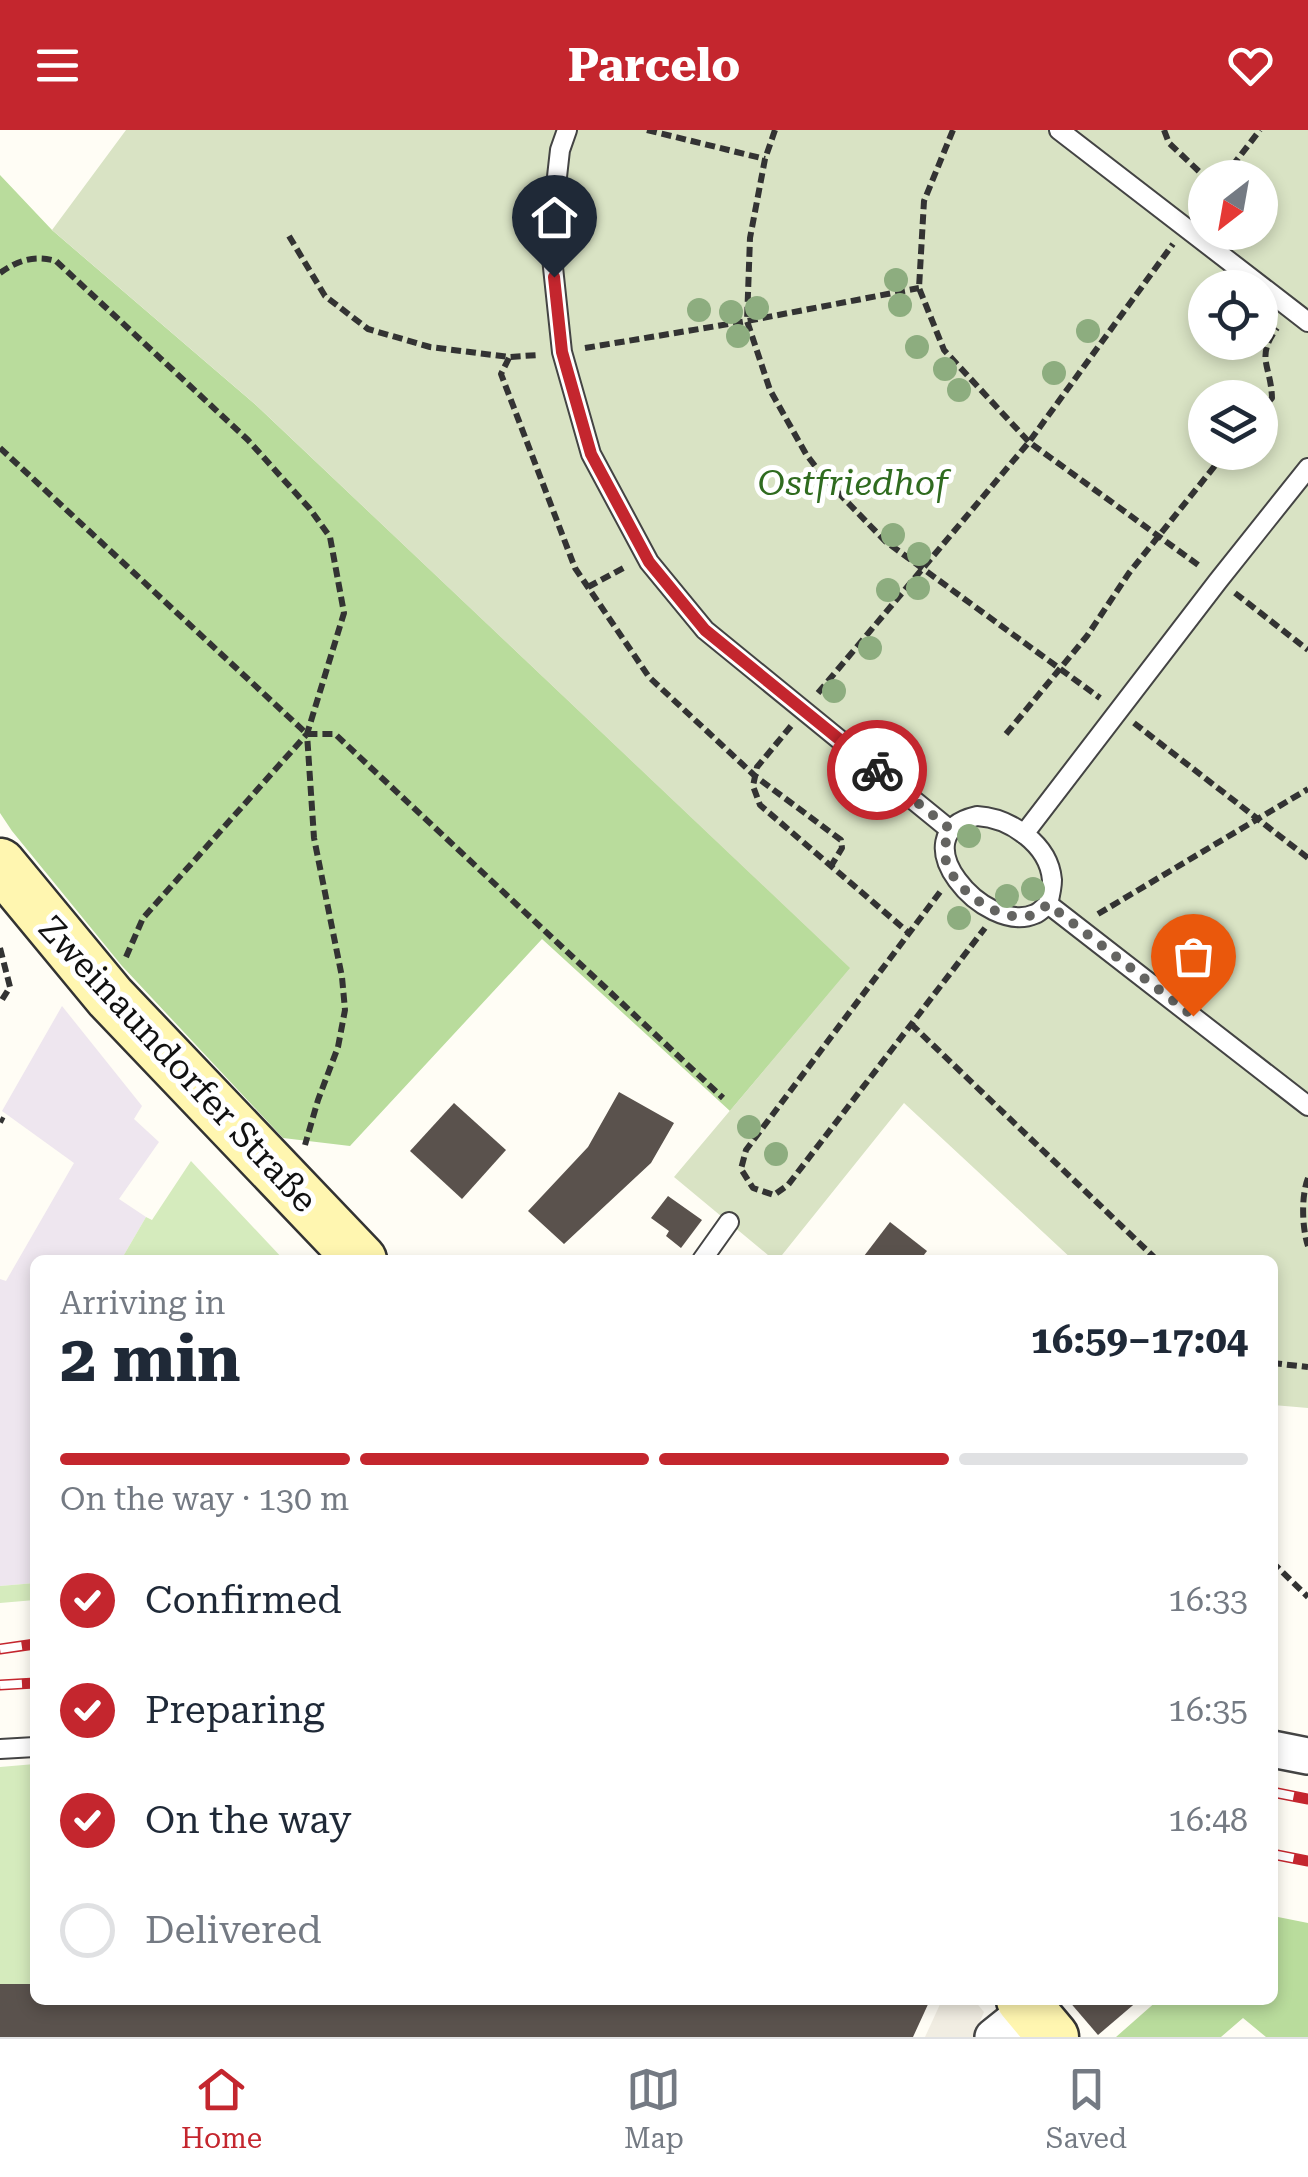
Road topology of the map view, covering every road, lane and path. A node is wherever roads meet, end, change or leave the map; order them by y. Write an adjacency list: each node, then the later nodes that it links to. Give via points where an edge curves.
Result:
1 (567, 130): 18 (lane, via 550,239)
2 (647, 130): 8 (path)
3 (775, 130): 8 (path)
4 (953, 130): 14 (path, via 924,201)
5 (1059, 130): 16 (lane)
6 (1164, 130): 10 (path)
7 (1260, 130): 9 (path)
8 (765, 158): 15 (path, via 750,238)
9 (1237, 160)
10 (1188, 161)
11 (289, 236): 28 (path, via 325,296 368,329 430,347 509,358 501,374)
12 (1179, 236): 20 (path)
13 (0, 273): 36 (path, via 14,262 56,262 248,440 330,537 344,613)
14 (918, 288): 15 (path); 20 (path, via 944,350)
15 (747, 321): 18 (path); 27 (path, via 770,390 806,454 884,541)
16 (1308, 322)
17 (1280, 323): 19 (path, via 1263,356)
18 (562, 352): 25 (lane, via 591,454)
19 (1271, 380)
20 (1028, 442): 24 (path); 27 (path)
21 (0, 448): 36 (path)
22 (1308, 468): 33 (lane)
23 (1212, 470): 24 (path)
24 (1160, 537): 26 (path); 31 (path)
25 (645, 556): 28 (path); 41 (lane, via 705,630)
26 (1188, 558)
27 (922, 570): 31 (path); 32 (path)
28 (588, 588): 38 (path, via 649,677)
29 (1243, 600): 30 (path)
30 (1308, 650)
31 (1059, 668): 33 (path); 37 (path)
32 (810, 702)
33 (1118, 711): 42 (lane)
34 (795, 721): 38 (path)
35 (1137, 726): 40 (path)
36 (307, 734): 52 (path, via 143,918); 55 (path, via 335,734); 56 (path, via 314,838 345,1010)
37 (1006, 734)
38 (755, 776): 45 (path, via 760,805); 45 (path, via 841,840)
39 (1308, 789): 40 (path)
40 (1259, 818): 43 (path); 49 (path)
41 (950, 829): 42 (lane, via 977,816); 46 (lane, via 946,859)
42 (1024, 834): 47 (lane, via 1048,863)
43 (1308, 858)
44 (0, 864): 52 (street, Zweinaundorfer Straße)
45 (830, 866): 50 (path)
46 (953, 875): 48 (lane); 50 (path)
47 (1048, 904): 48 (lane, via 1036,914); 49 (lane)
48 (998, 912): 54 (path)
49 (1078, 926): 57 (lane)
50 (909, 933): 54 (path, via 746,1150 741,1169 753,1188 774,1195 788,1184)
51 (0, 948): 53 (path, via 10,987)
52 (110, 997): 61 (street, Zweinaundorfer Straße)
53 (0, 1003)
54 (911, 1024): 63 (path)
55 (723, 1098)
56 (318, 1100)
57 (1308, 1106)
58 (1308, 1178): 60 (path)
59 (728, 1222): 62 (lane)
60 (1308, 1246)
61 (356, 1255)
62 (705, 1255)
63 (1153, 1255)
64 (1278, 1364): 65 (path)
65 (1308, 1367)
66 (1278, 1568): 67 (path)
67 (1308, 1597)
68 (30, 1748): 69 (lane)
69 (0, 1749)
70 (1278, 1750): 71 (street)
71 (1308, 1756)

